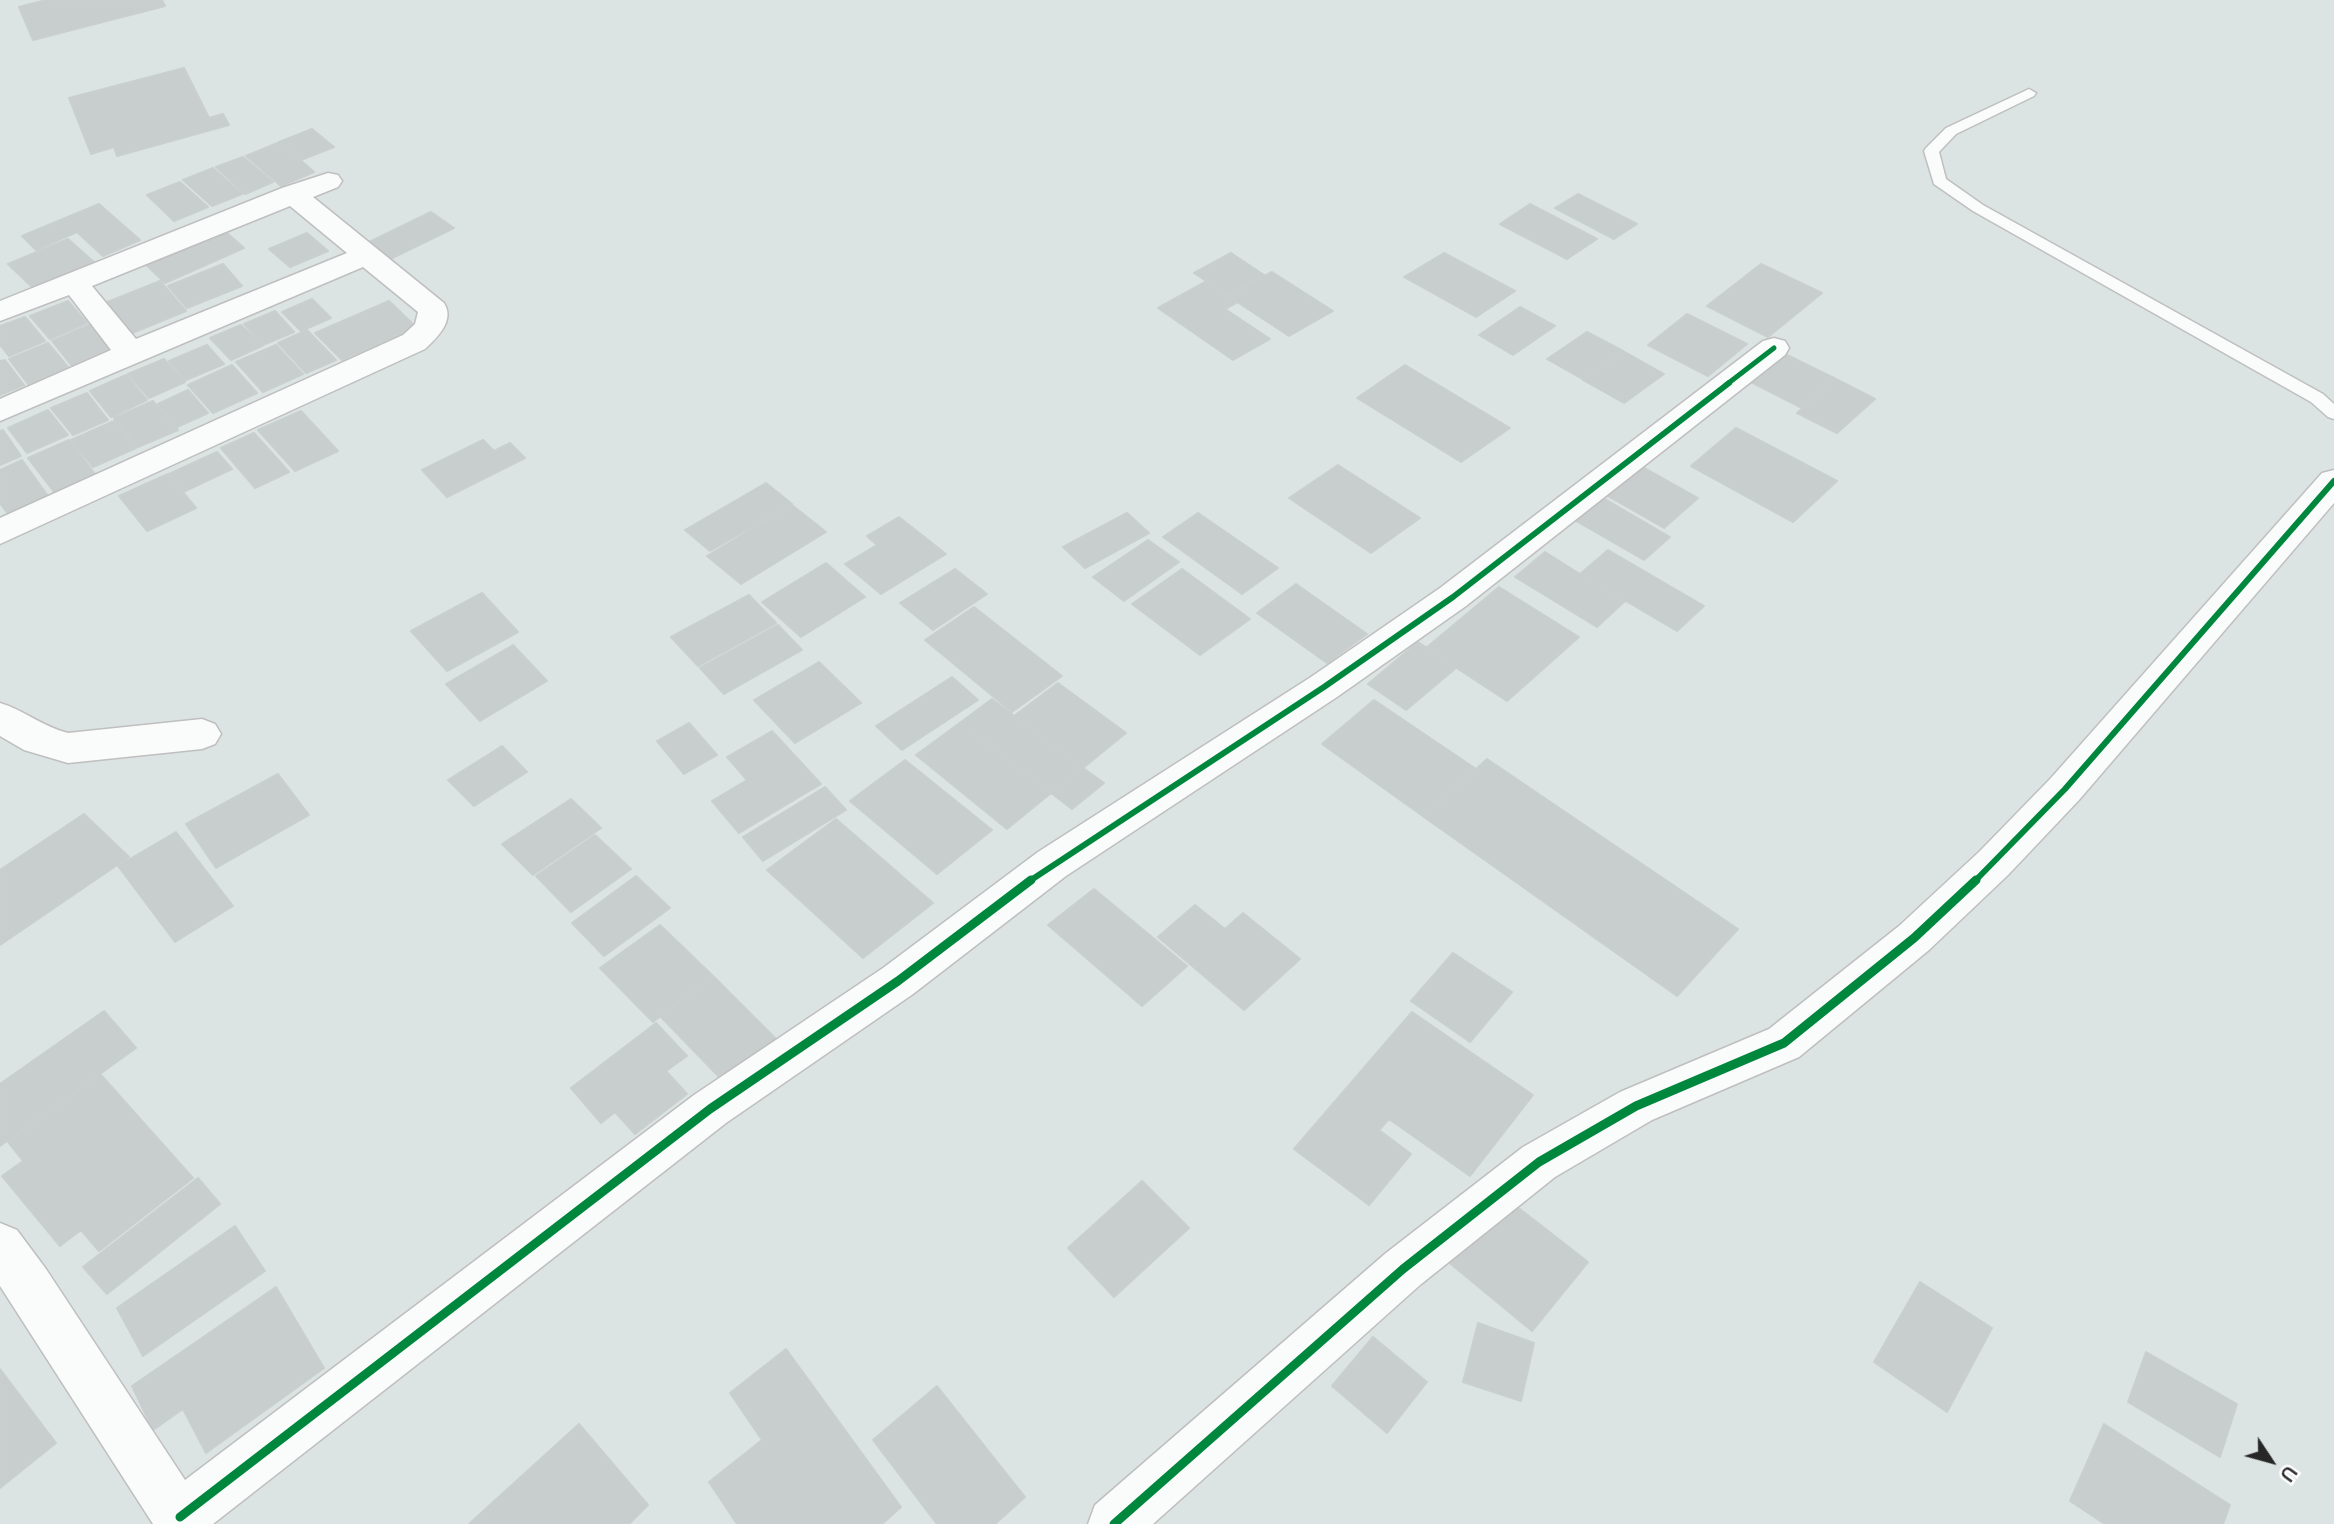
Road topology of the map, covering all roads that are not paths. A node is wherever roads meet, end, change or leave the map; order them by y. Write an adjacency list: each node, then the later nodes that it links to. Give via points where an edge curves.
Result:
1 (2029, 93): 10 (lane, via 1951,131 1931,151 1939,181 1990,215 2317,398)
2 (328, 181): 3 (street)
3 (292, 194): 4 (street); 5 (street)
4 (367, 255): 8 (street); 12 (street, via 433,309 428,330 414,342)
5 (74, 282): 6 (street); 8 (street)
6 (0, 312)
7 (1774, 348): 16 (street, via 1453,597 1052,864 898,981 710,1110)
8 (130, 353): 9 (street)
9 (0, 411)
10 (2334, 413)
11 (2334, 481): 17 (street, via 2065,789 1914,938 1784,1043 1636,1106 1539,1162 1403,1269)
12 (0, 532)
13 (0, 717): 14 (street, via 37,740 68,748)
14 (202, 734)
15 (0, 1246): 16 (street)
16 (182, 1520)
17 (1114, 1524)

